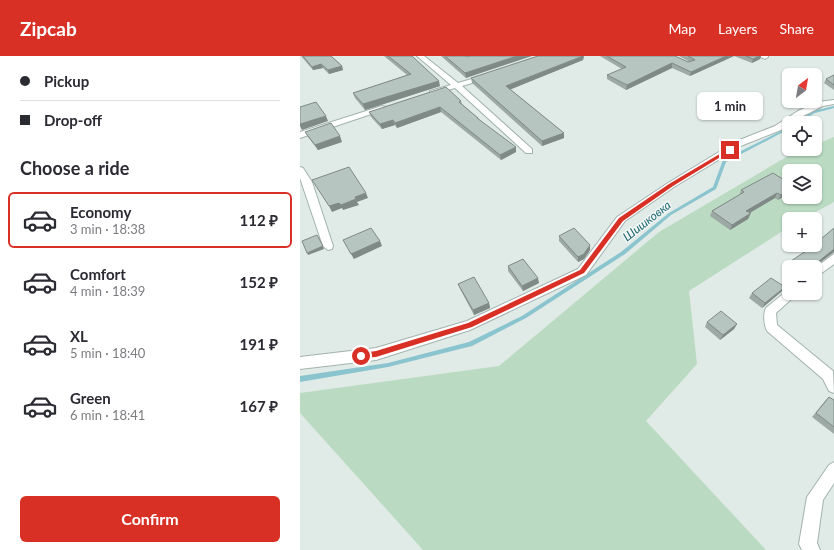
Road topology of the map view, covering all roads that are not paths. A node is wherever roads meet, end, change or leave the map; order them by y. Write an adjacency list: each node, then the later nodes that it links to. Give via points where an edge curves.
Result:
1 (420, 56): 3 (street)
2 (493, 73): 3 (street)
3 (457, 86): 4 (street); 8 (street)
4 (427, 95)
5 (834, 102): 14 (street, via 821,104 778,128 740,143 671,185 621,219 582,272 470,326 376,354)
6 (390, 107): 7 (street)
7 (300, 135)
8 (529, 151)
9 (300, 170): 10 (street, via 307,182)
10 (328, 246)
11 (834, 258): 12 (street)
12 (822, 268)
13 (783, 300): 15 (street, via 770,311 771,327 828,375)
14 (300, 363)
15 (834, 387)
16 (834, 470): 17 (street, via 815,497 808,544)
17 (811, 550)

